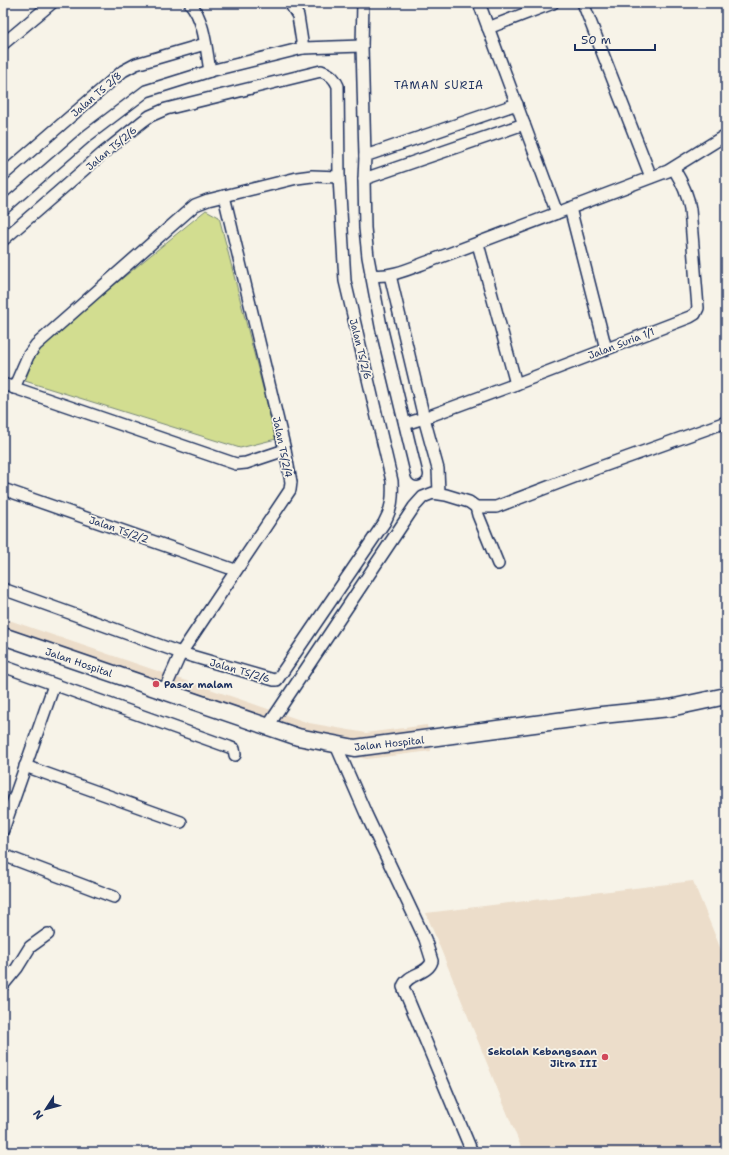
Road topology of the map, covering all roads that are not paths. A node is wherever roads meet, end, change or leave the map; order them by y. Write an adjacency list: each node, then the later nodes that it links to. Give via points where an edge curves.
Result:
1 (52, 3): 9 (street)
2 (190, 3): 10 (street, via 197,12)
3 (290, 3): 12 (street, via 298,16)
4 (363, 3): 11 (street)
5 (478, 3): 8 (street)
6 (553, 3): 8 (street)
7 (583, 3): 21 (street)
8 (488, 28): 14 (street)
9 (3, 44)
10 (205, 44): 13 (street); 19 (street, Jalan TS 2/8, via 136,64 123,71)
11 (362, 46): 12 (street); 17 (street)
12 (303, 48): 13 (street)
13 (210, 71): 25 (street, via 146,91 79,143)
14 (517, 104): 15 (street); 17 (street)
15 (524, 124): 22 (street); 26 (street)
16 (726, 135): 18 (street)
17 (365, 156): 22 (street)
18 (674, 168): 21 (street); 31 (street, Jalan Suria 1/1, via 689,203 698,308 690,317)
19 (3, 175)
20 (339, 177): 23 (street, via 297,178); 27 (street, Jalan TS/2/6, via 338,86 334,78 321,71 166,109 150,116); 47 (street, Jalan TS/2/6, via 345,281 392,481 393,495 389,514 277,680)
21 (651, 177): 24 (street)
22 (364, 179): 29 (street, via 366,235)
23 (224, 196): 34 (street, via 202,202 186,212 36,345 28,356); 38 (street, Jalan TS/2/4)
24 (570, 208): 26 (street); 31 (street)
25 (3, 209)
26 (558, 213): 28 (street)
27 (3, 240)
28 (478, 244): 30 (street); 33 (street)
29 (371, 275): 30 (street); 37 (street)
30 (390, 275): 35 (street)
31 (606, 349): 33 (street, Jalan Suria 1/1)
32 (3, 384): 34 (street)
33 (516, 384): 35 (street, Jalan Suria 1/1)
34 (14, 388): 38 (street, via 236,464)
35 (424, 418): 37 (street, Jalan Suria 1/1); 41 (street, via 438,469)
36 (726, 422): 42 (street, via 496,507)
37 (406, 424): 39 (street)
38 (285, 450): 44 (street, Jalan TS/2/4, via 290,490)
39 (417, 475)
40 (3, 488): 44 (street, Jalan TS/2/2)
41 (439, 493): 42 (street, via 469,502); 54 (street, via 427,495 418,501)
42 (476, 507): 43 (street)
43 (498, 564)
44 (235, 570): 47 (street, Jalan TS/2/4)
45 (3, 589): 47 (street, Jalan TS/2/6)
46 (3, 636): 50 (street, Jalan Hospital)
47 (181, 652): 50 (street, Jalan TS/2/4)
48 (3, 666): 49 (street)
49 (54, 685): 56 (street, via 229,747 234,750); 57 (street)
50 (164, 691): 54 (street, Jalan Hospital)
51 (726, 696): 52 (street, Jalan Hospital)
52 (694, 703): 53 (street, Jalan Hospital); 55 (street, Jalan Hospital, via 356,748)
53 (726, 706)
54 (268, 726): 55 (street, Jalan Hospital, via 298,737)
55 (335, 743): 64 (street, via 425,938 431,964 427,969 407,979 403,987)
56 (235, 755)
57 (25, 766): 58 (street); 59 (street)
58 (181, 822)
59 (3, 830)
60 (3, 855): 61 (street)
61 (114, 897)
62 (48, 934): 63 (street, via 30,947)
63 (3, 986)
64 (472, 1152)

